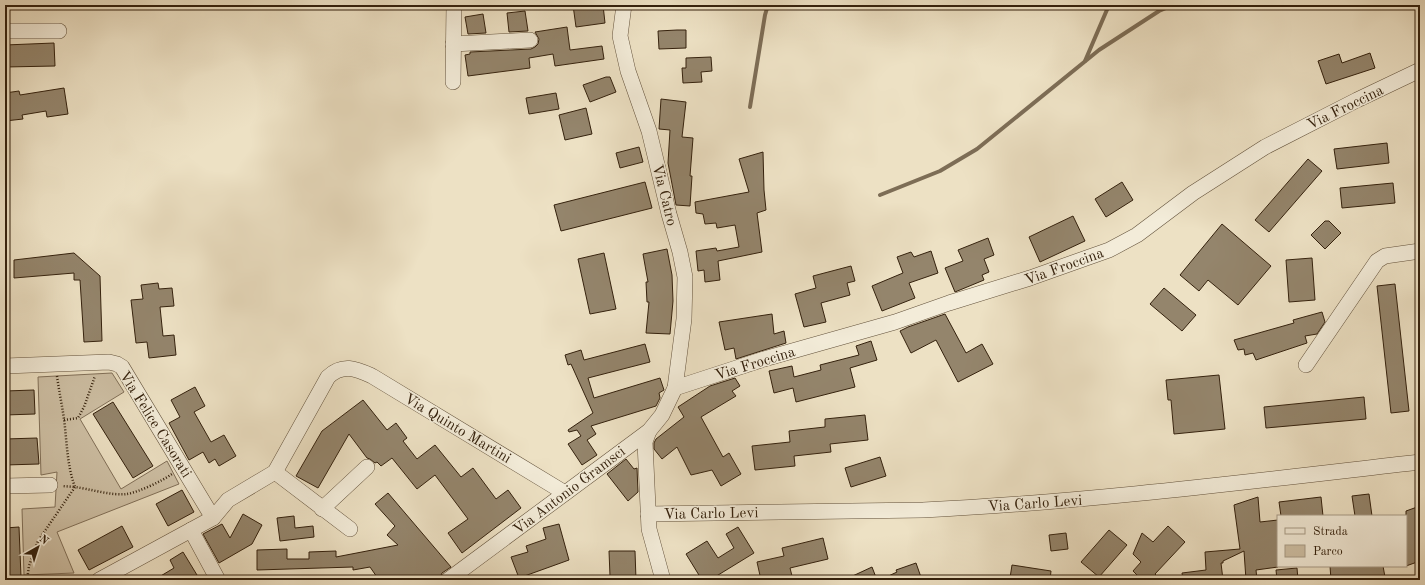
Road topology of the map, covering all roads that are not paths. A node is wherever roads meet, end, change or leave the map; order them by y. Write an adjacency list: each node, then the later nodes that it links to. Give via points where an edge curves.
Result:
1 (454, 5): 6 (street)
2 (624, 5): 12 (street, Via Catro, via 620,36 626,64 649,131 686,277 684,319)
3 (5, 31): 4 (street)
4 (59, 31)
5 (530, 40): 6 (street)
6 (454, 44): 8 (street)
7 (1420, 70): 12 (street, Via Froccina, via 1265,147 1193,193 1122,244 1030,278 895,322 764,359)
8 (453, 82)
9 (1420, 251): 10 (street, via 1386,256 1377,261)
10 (1306, 365)
11 (5, 366): 22 (street, Via Felice Casorati, via 100,362 117,364 122,368)
12 (675, 388): 13 (street, Via Antonio Gramsci, via 662,414)
13 (649, 431): 19 (street, Via Antonio Gramsci); 21 (street, via 645,442)
14 (1420, 462): 21 (street, Via Carlo Levi, via 1064,501 968,508)
15 (367, 467): 20 (street)
16 (275, 472): 19 (street, Via Quinto Martini, via 328,377 338,369 349,368 372,376); 20 (street); 22 (street, via 228,500)
17 (50, 485): 18 (street)
18 (5, 486)
19 (565, 493): 27 (street, Via Antonio Gramsci)
20 (322, 509): 23 (street)
21 (648, 514): 28 (street, via 649,529)
22 (214, 518): 24 (street)
23 (350, 529)
24 (191, 530): 25 (street); 26 (street)
25 (98, 580)
26 (218, 580)
27 (448, 580)
28 (663, 580)

